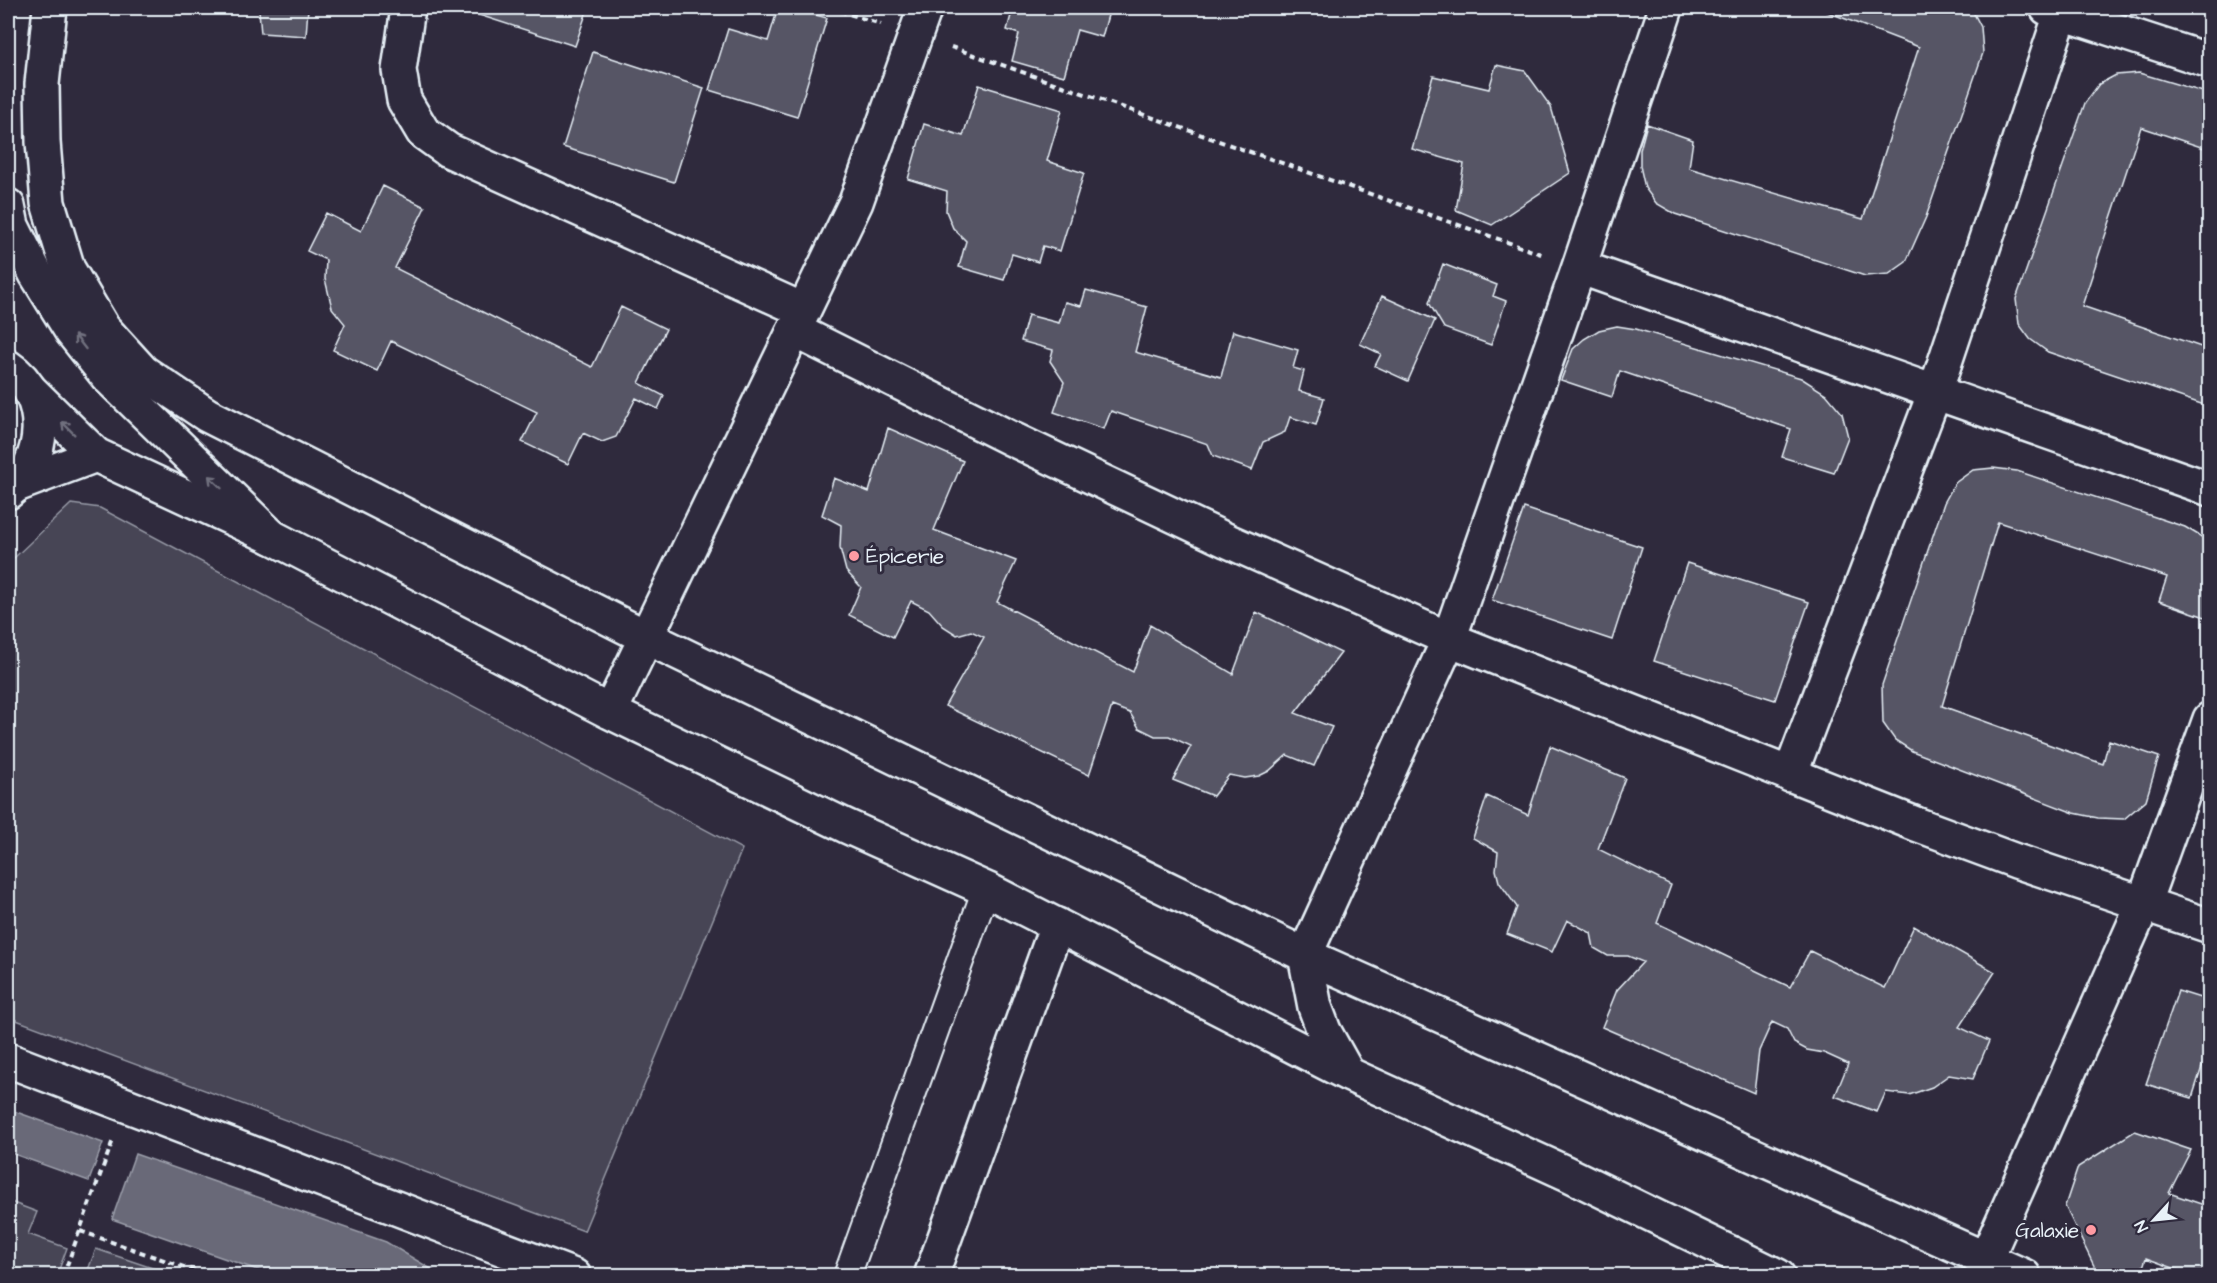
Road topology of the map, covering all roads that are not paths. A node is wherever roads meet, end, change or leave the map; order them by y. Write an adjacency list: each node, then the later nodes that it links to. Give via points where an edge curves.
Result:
1 (50, 8): 16 (street, via 42,84 48,203 68,269 103,328 143,372 207,415)
2 (408, 8): 9 (street, via 399,70 404,100 423,132 448,150)
3 (1666, 8): 8 (street)
4 (2057, 9): 6 (street); 11 (street)
5 (920, 21): 9 (street, via 856,202)
6 (2210, 61)
7 (8, 206): 15 (street, one-way to 7, via 107,376 72,332 36,274 12,226)
8 (1579, 267): 11 (street); 17 (street)
9 (798, 320): 16 (street); 17 (street, via 1010,438)
10 (19, 378): 12 (street, one-way to 10); 13 (street, via 39,413 40,439 33,463)
11 (1935, 392): 14 (street); 20 (street)
12 (96, 455): 13 (street); 15 (street)
13 (13, 488)
14 (2210, 489)
15 (272, 537): 18 (street)
16 (646, 637): 18 (street); 25 (street)
17 (1449, 639): 20 (street); 25 (street)
18 (610, 712): 21 (street)
19 (2210, 719): 22 (street)
20 (1790, 775): 22 (street, via 2016,861)
21 (986, 889): 23 (street); 30 (street)
22 (2143, 904): 24 (street); 28 (street)
23 (1057, 925): 27 (street); 31 (street)
24 (2210, 926)
25 (1305, 955): 27 (street, via 1315,1007); 28 (street)
26 (8, 1060): 29 (street)
27 (1348, 1074): 32 (street)
28 (1986, 1259): 33 (street)
29 (574, 1275)
30 (848, 1275)
31 (931, 1275)
32 (1778, 1275)
33 (2024, 1275)

